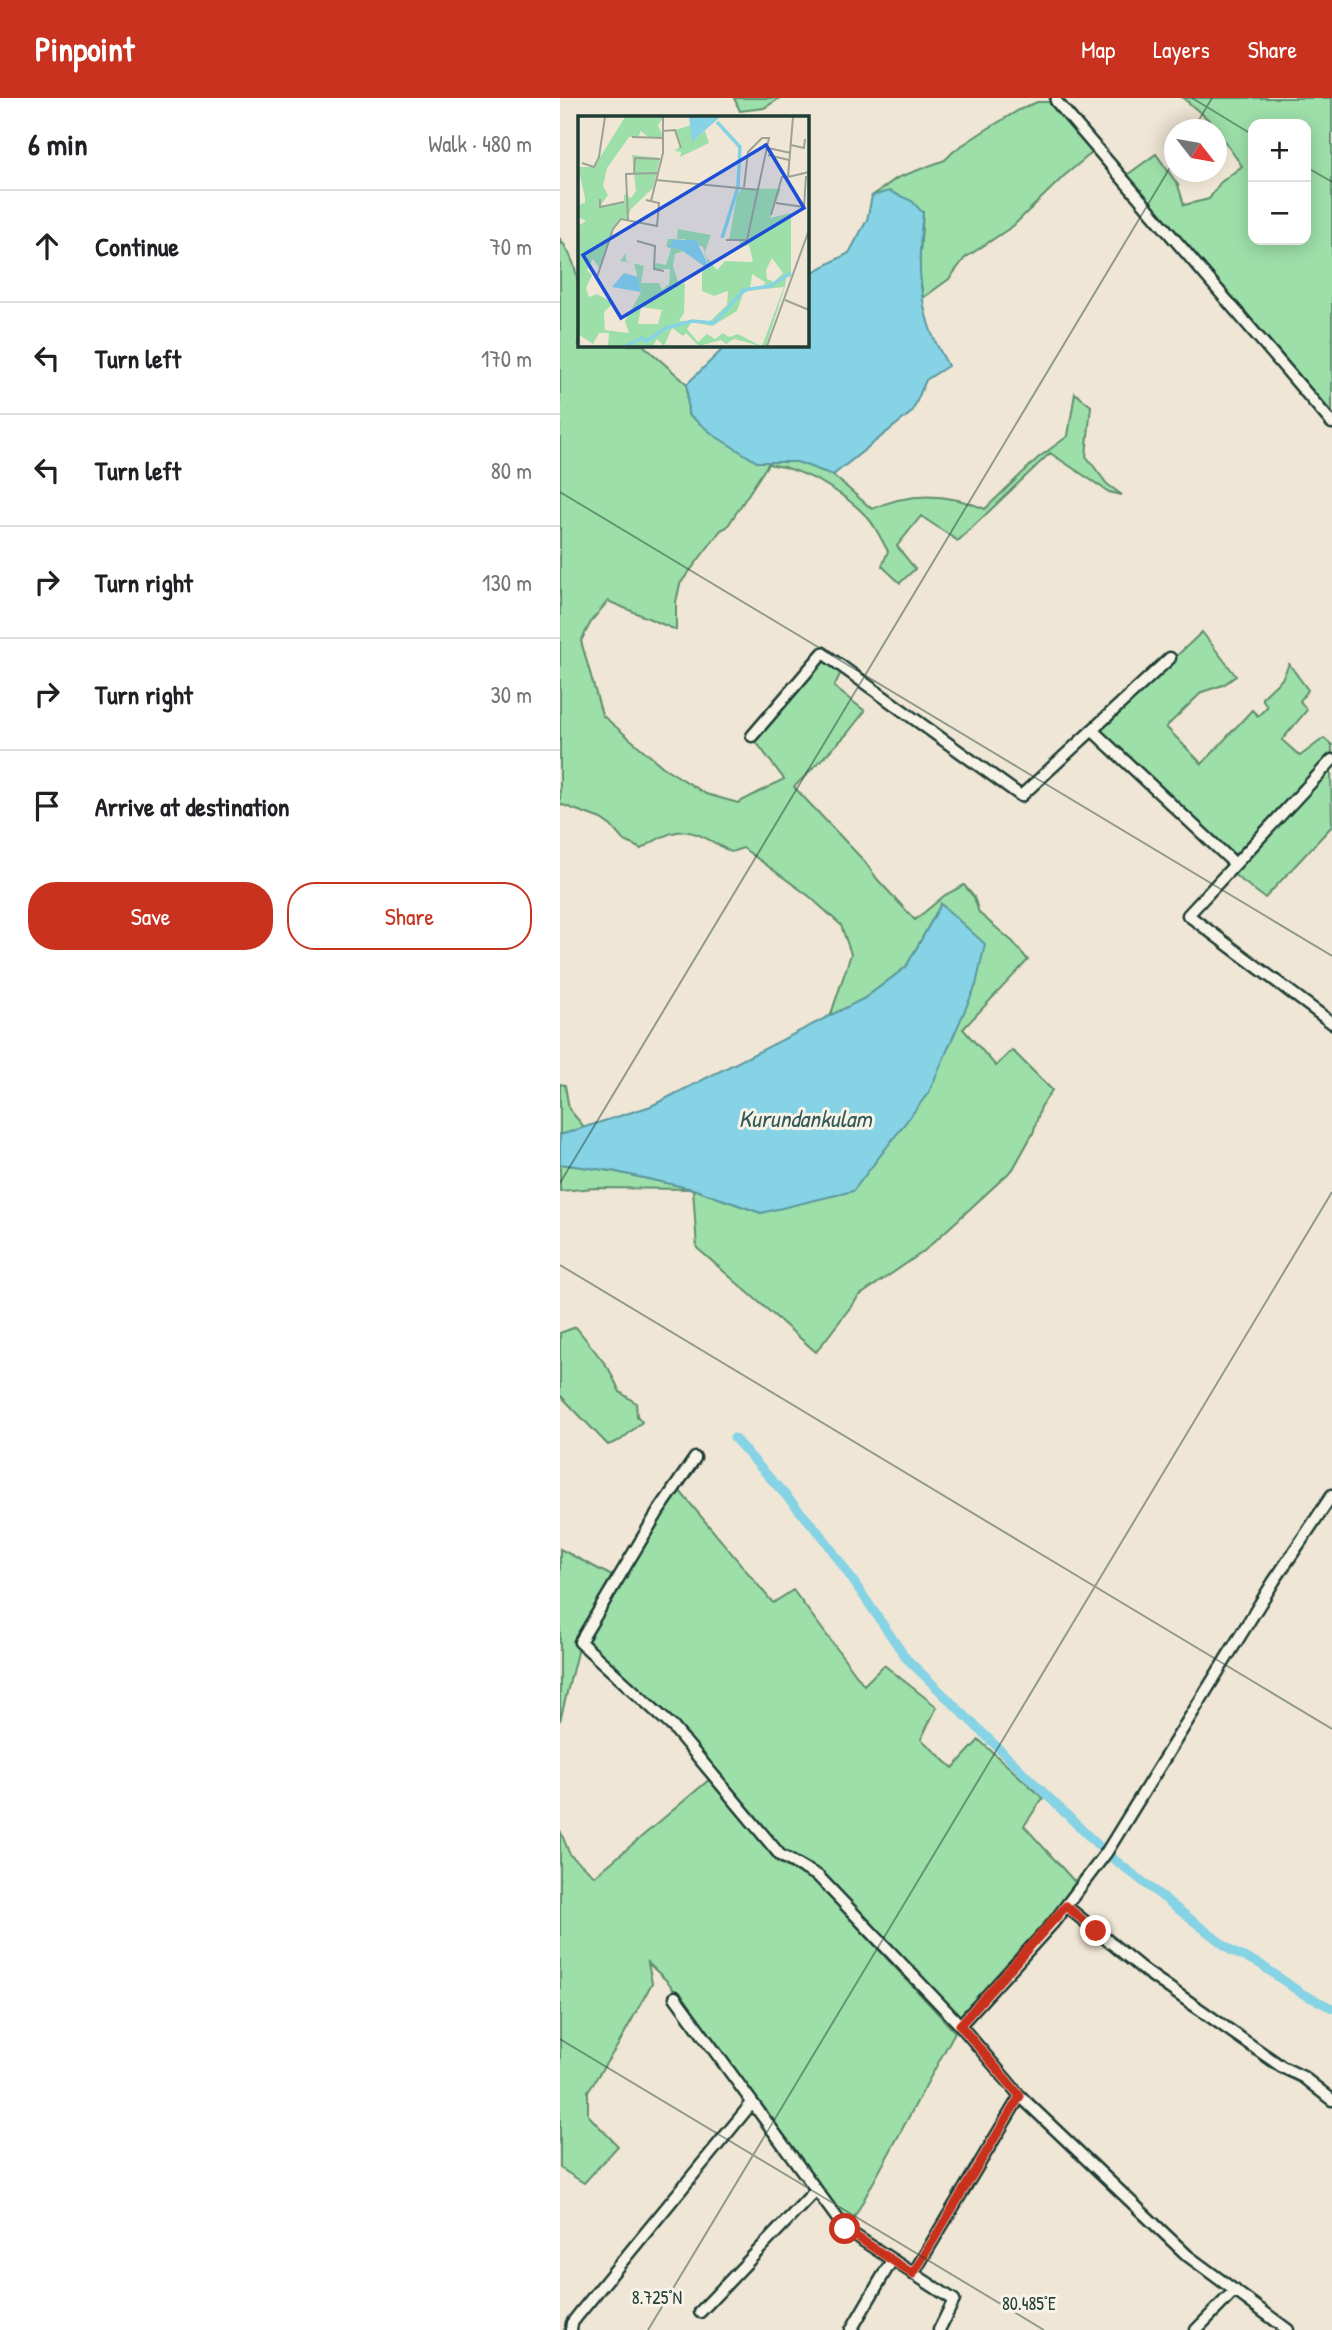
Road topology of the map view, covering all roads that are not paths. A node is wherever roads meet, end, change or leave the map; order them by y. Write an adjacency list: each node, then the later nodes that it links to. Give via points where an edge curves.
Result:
1 (1056, 101): 2 (street)
2 (1332, 423)
3 (1170, 658): 4 (street)
4 (1092, 730): 5 (street, via 1021,796 823,653); 7 (street)
5 (752, 736)
6 (1332, 760): 7 (street)
7 (1236, 864): 8 (street, via 1188,915)
8 (1332, 1023)
9 (695, 1458): 13 (street, via 580,1642 673,1727 780,1855 818,1876)
10 (1332, 1495): 11 (street, via 1273,1581 1106,1853)
11 (1066, 1906): 13 (street); 15 (street, via 1154,1977)
12 (675, 1997): 16 (street)
13 (960, 2025): 14 (street)
14 (1020, 2096): 19 (street); 20 (street, via 1188,2256)
15 (1332, 2100)
16 (752, 2104): 17 (street); 22 (street, via 579,2314)
17 (816, 2191): 18 (street, via 845,2229); 21 (street)
18 (892, 2260): 19 (street); 23 (street)
19 (913, 2274): 24 (street, via 954,2300)
20 (1235, 2290): 25 (street); 26 (street)
21 (700, 2312)
22 (571, 2330)
23 (851, 2330)
24 (939, 2330)
25 (1196, 2330)
26 (1288, 2330)

